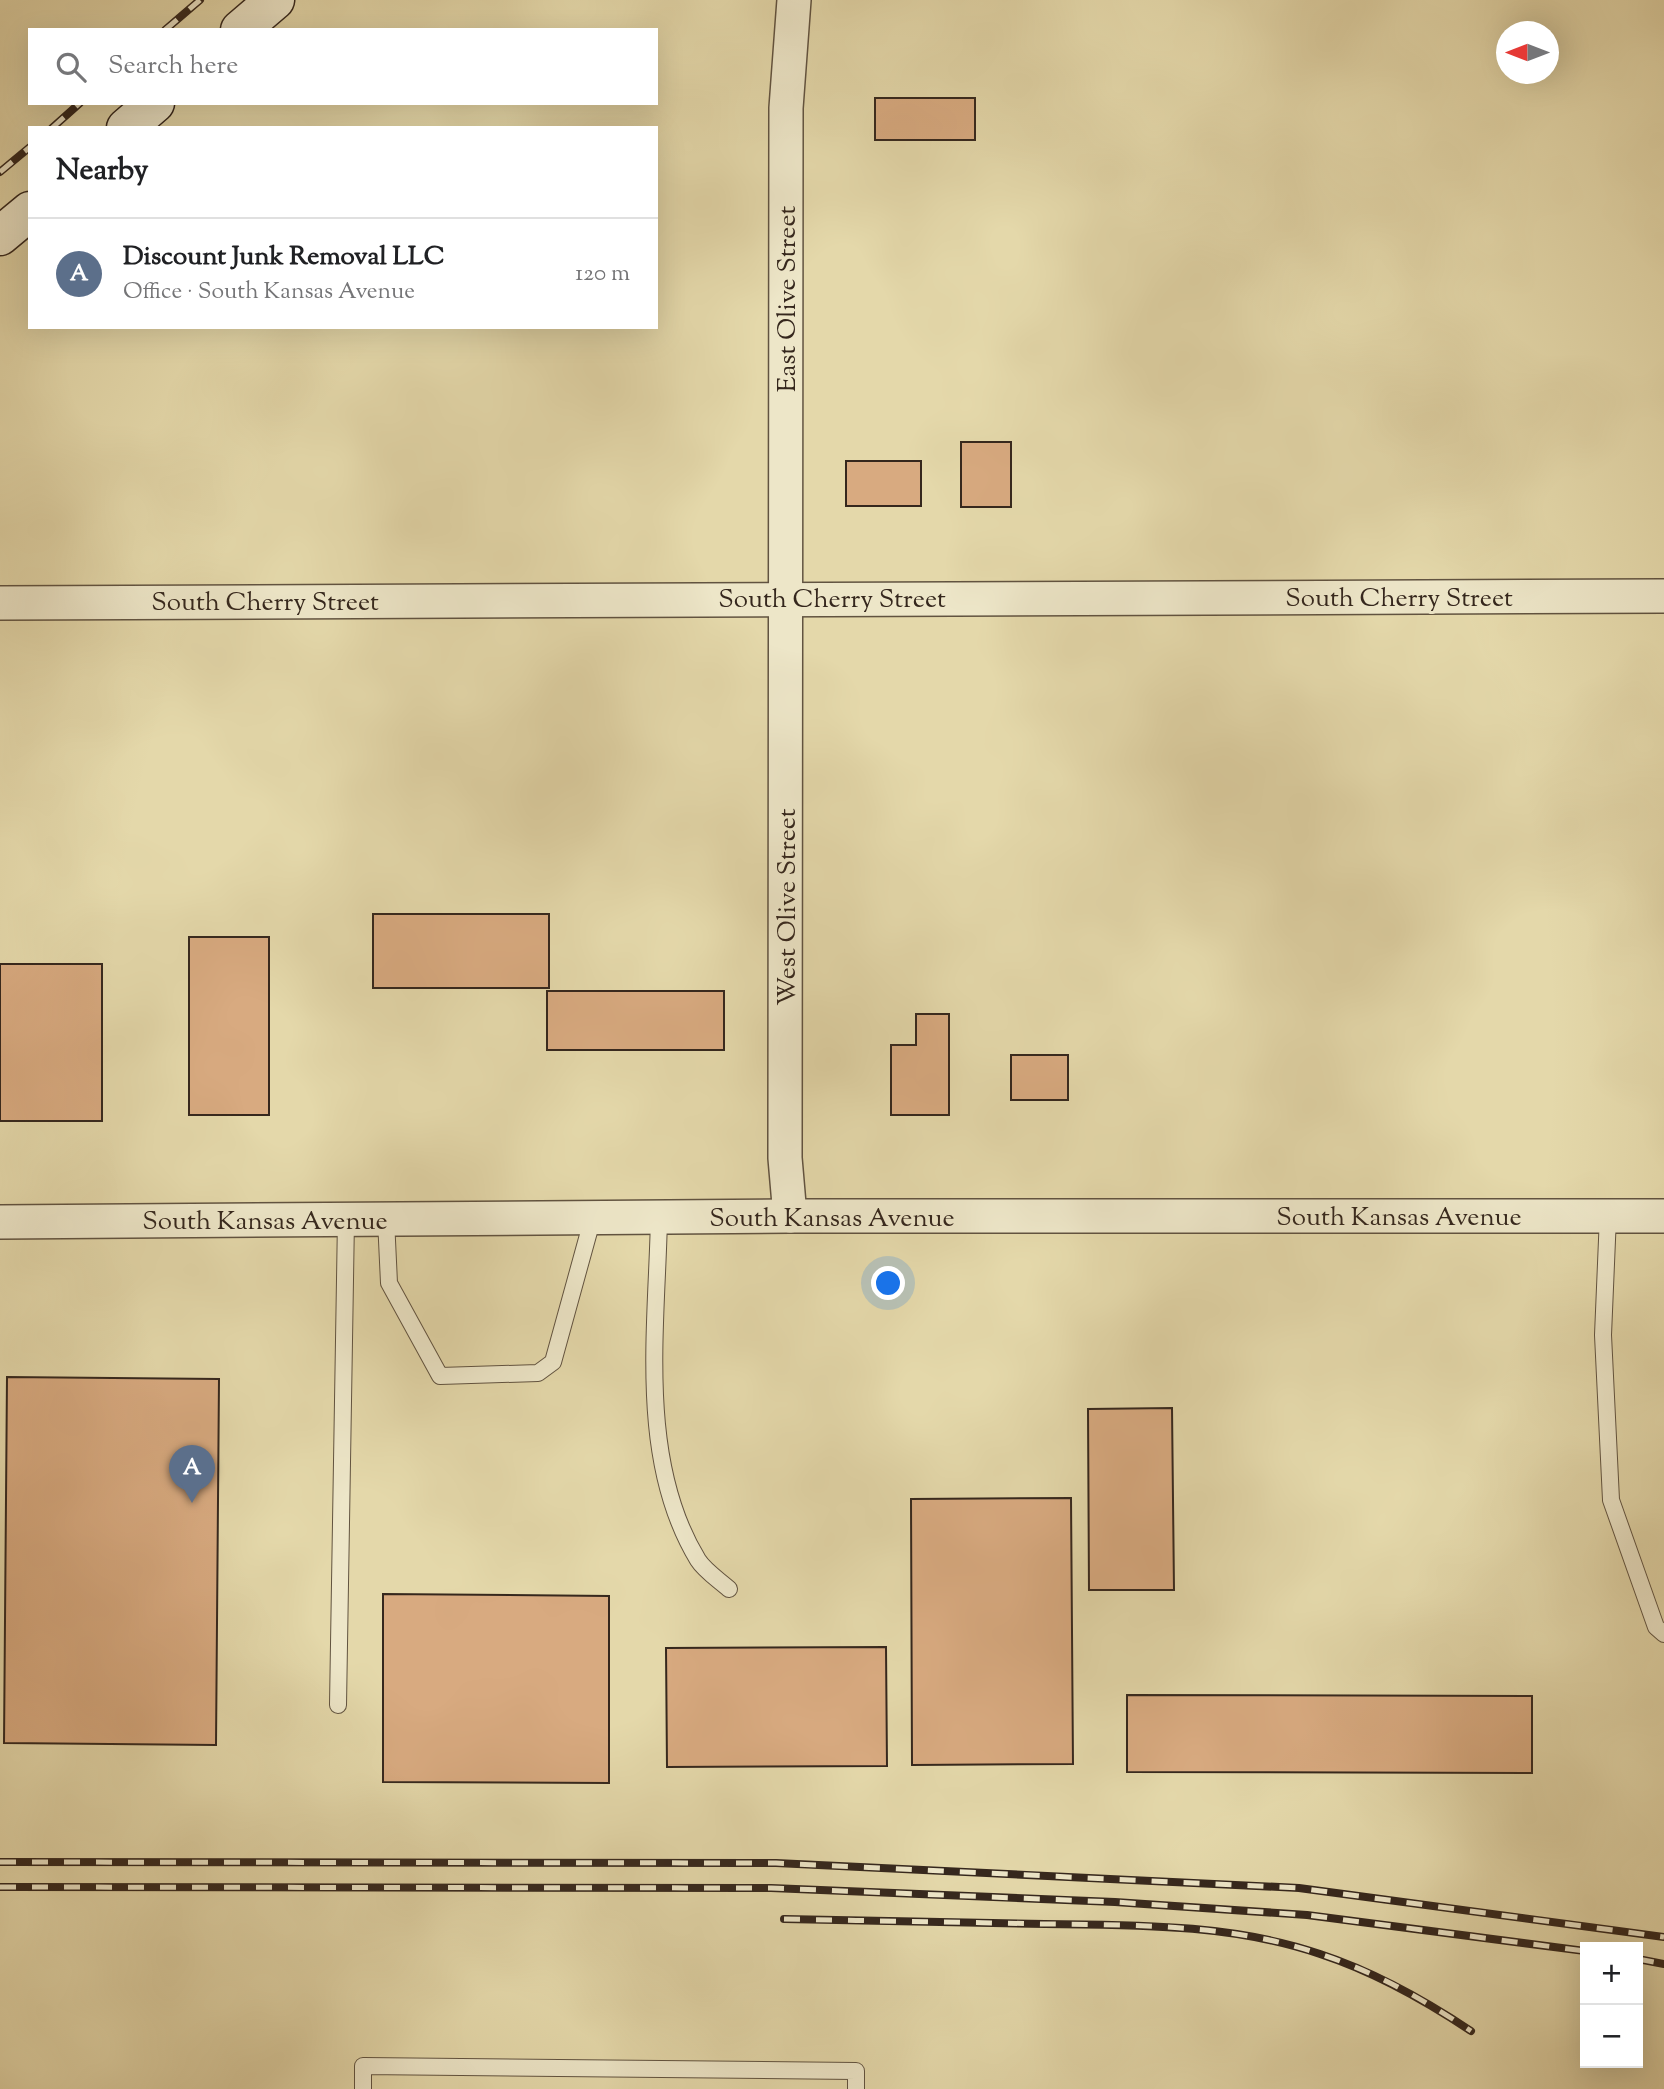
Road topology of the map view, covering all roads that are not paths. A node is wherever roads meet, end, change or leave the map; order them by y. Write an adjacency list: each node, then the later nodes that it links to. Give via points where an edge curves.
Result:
1 (275, 0): 3 (main road)
2 (794, 0): 9 (street, East Olive Street, via 786,108)
3 (242, 28)
4 (153, 105): 5 (main road)
5 (128, 126)
6 (28, 213): 7 (main road)
7 (0, 236)
8 (1664, 596): 9 (street, South Cherry Street)
9 (787, 598): 10 (street, South Cherry Street); 11 (street, West Olive Street, via 785,1158)
10 (0, 603)
11 (790, 1216): 12 (street, South Kansas Avenue); 15 (street, South Kansas Avenue)
12 (1608, 1216): 13 (street, South Kansas Avenue); 20 (lane, via 1603,1335 1611,1500 1656,1627)
13 (1664, 1216)
14 (593, 1217): 15 (street, South Kansas Avenue); 17 (street, South Kansas Avenue); 17 (lane, via 553,1362 538,1373 440,1376 389,1283)
15 (659, 1217): 19 (lane, via 653,1404 660,1456 699,1561)
16 (346, 1219): 17 (street, South Kansas Avenue); 18 (street, South Kansas Avenue); 21 (lane)
17 (386, 1219)
18 (0, 1222)
19 (729, 1589)
20 (1664, 1634)
21 (338, 1705)
22 (363, 2089): 23 (lane, via 363,2066 856,2071)
23 (856, 2089)

